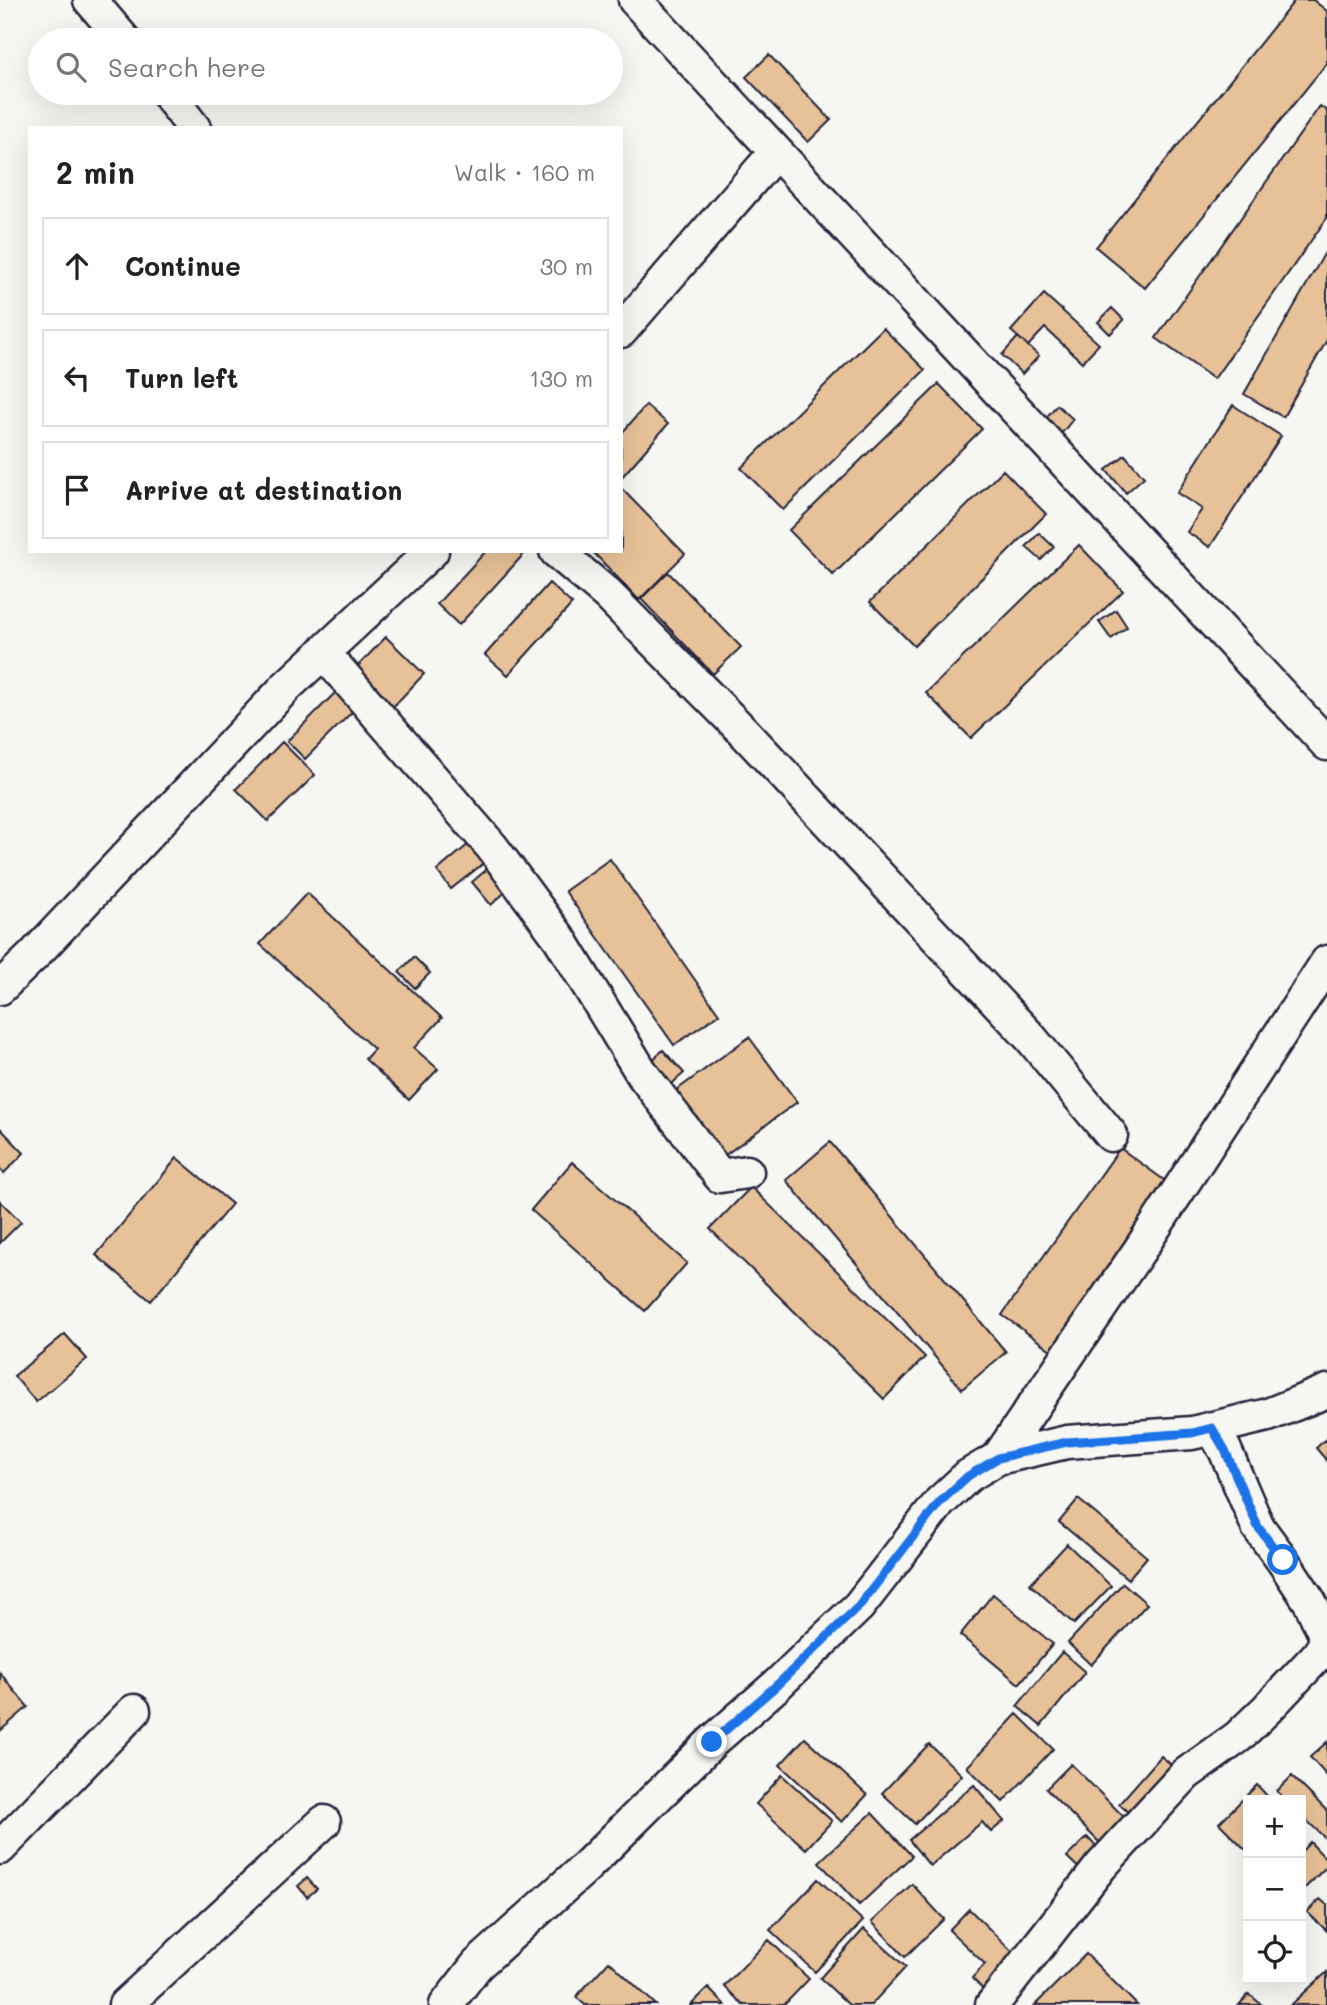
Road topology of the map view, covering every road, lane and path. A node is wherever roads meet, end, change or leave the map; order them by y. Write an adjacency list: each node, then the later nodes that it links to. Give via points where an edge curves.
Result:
1 (90, 0): 3 (street)
2 (635, 0): 6 (street)
3 (114, 28)
4 (176, 105): 5 (street)
5 (192, 126)
6 (776, 152): 7 (street); 11 (street)
7 (623, 329)
8 (430, 553): 10 (street)
9 (558, 553): 14 (street, via 607,594 743,731 1030,1037)
10 (323, 652): 13 (street); 15 (street, via 492,847 560,939 643,1075 720,1176)
11 (1327, 744)
12 (1327, 962): 18 (street)
13 (0, 988)
14 (1111, 1135)
15 (747, 1172)
16 (1327, 1391): 17 (street, via 1268,1415)
17 (1212, 1428): 18 (street, via 1067,1442); 19 (street, via 1258,1527 1310,1602)
18 (998, 1458): 24 (street, via 968,1476 940,1502 859,1606 477,1965)
19 (1327, 1640): 25 (street, via 1318,1655 1238,1737 1186,1773 1101,1866)
20 (134, 1711): 22 (street)
21 (324, 1822): 23 (street)
22 (0, 1848)
23 (125, 2005)
24 (446, 2005)
25 (992, 2005)

